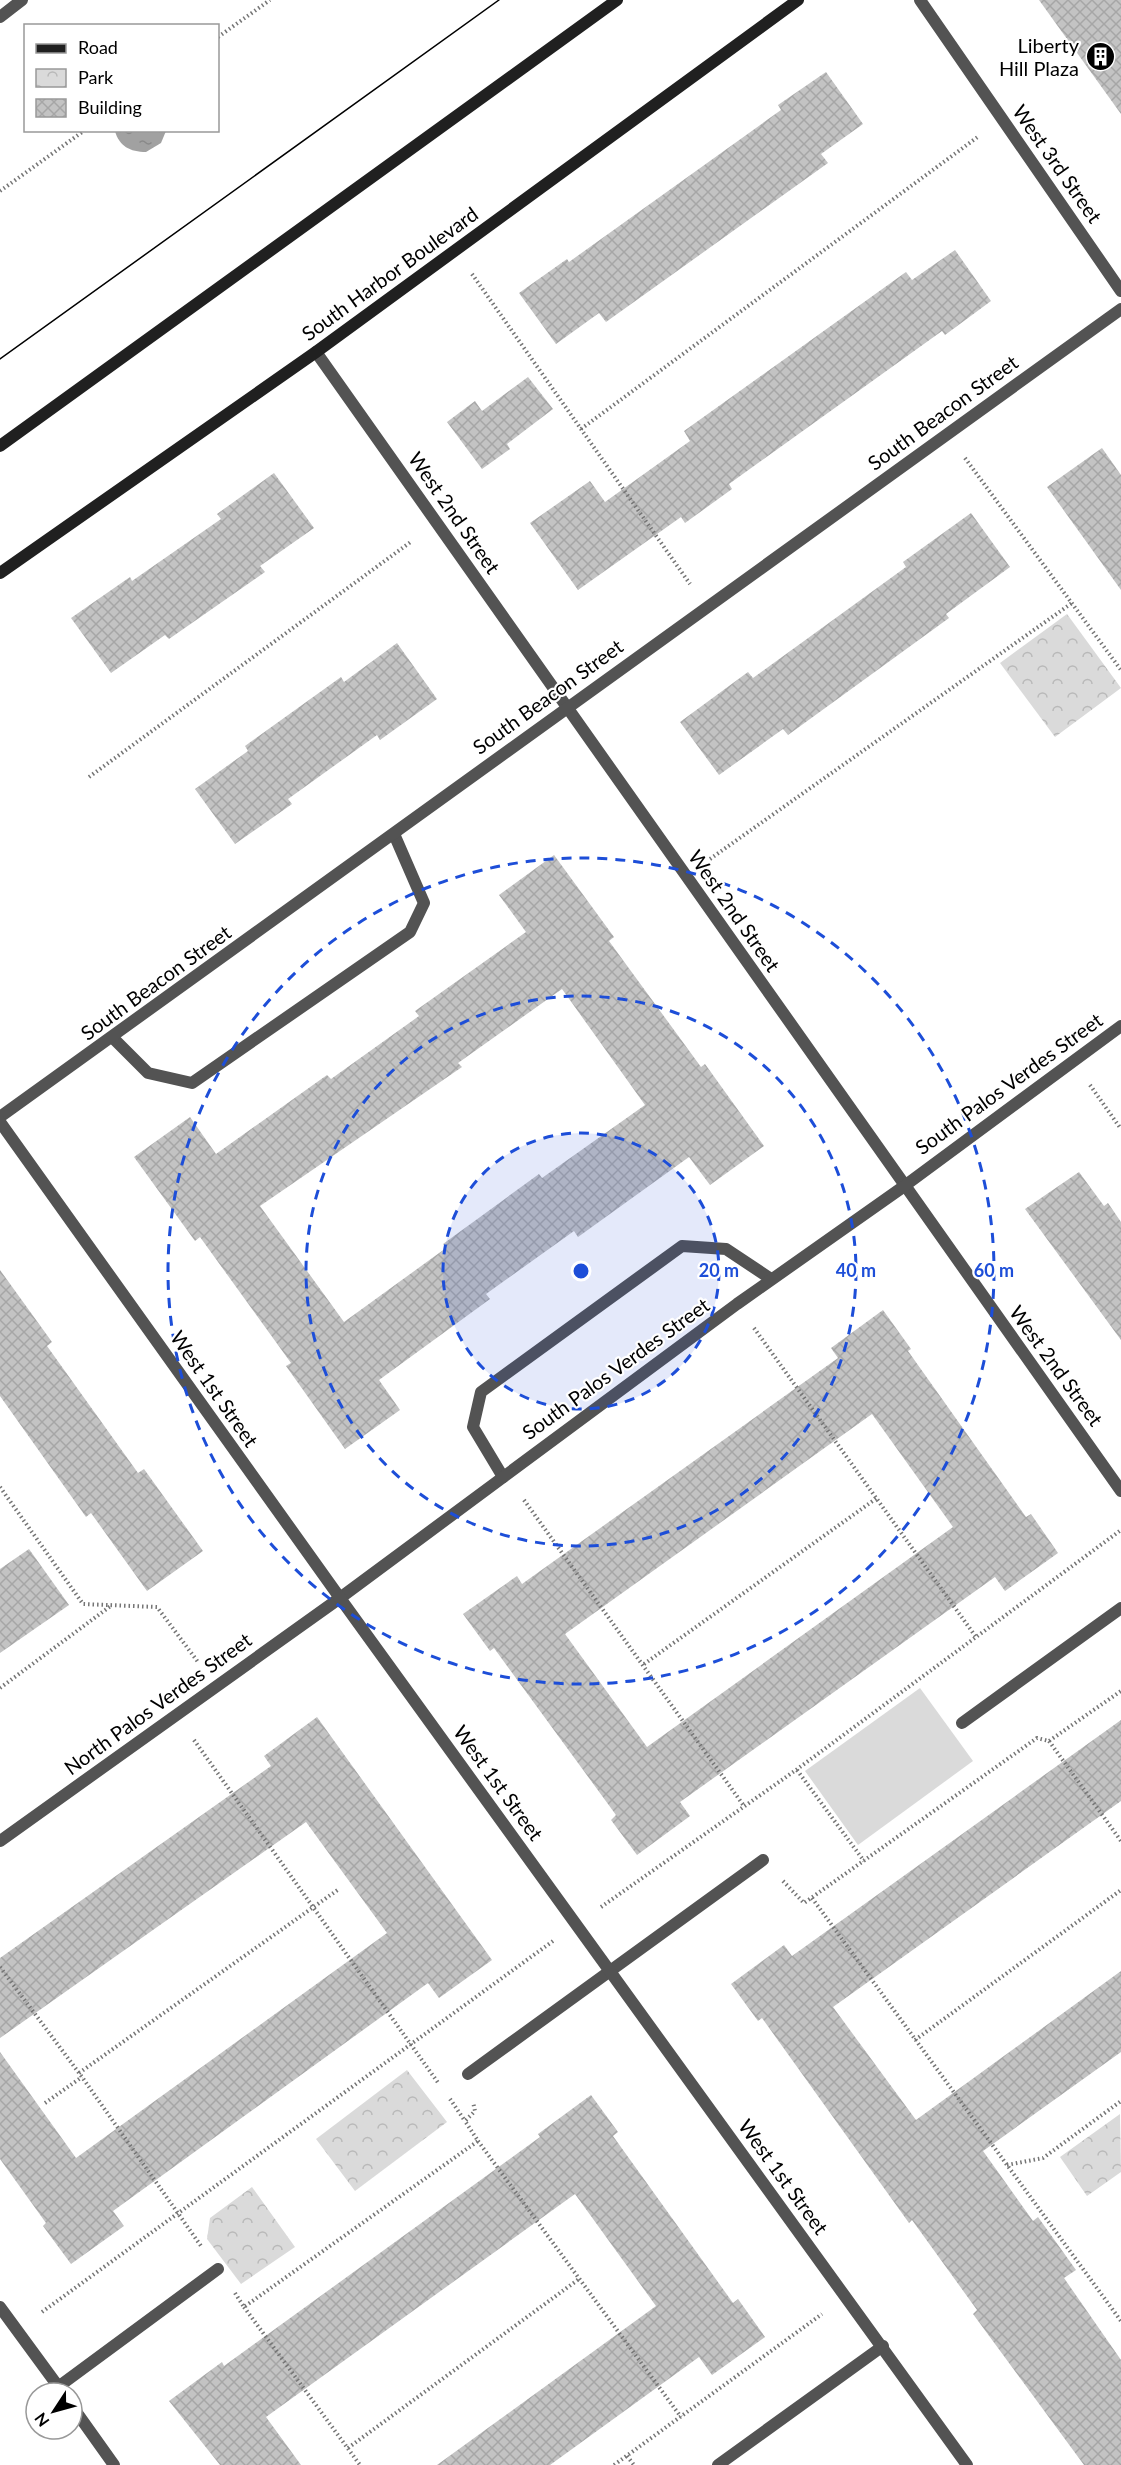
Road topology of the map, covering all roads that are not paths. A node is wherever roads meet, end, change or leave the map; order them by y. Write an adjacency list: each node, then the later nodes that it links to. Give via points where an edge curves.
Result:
1 (22, 0): 5 (street)
2 (617, 0): 9 (main road)
3 (798, 0): 8 (main road, South Harbor Boulevard)
4 (920, 0): 6 (street, West 3rd Street)
5 (0, 17)
6 (1121, 291)
7 (1121, 309): 11 (street, South Beacon Street)
8 (316, 352): 10 (main road, South Harbor Boulevard); 11 (street, West 2nd Street)
9 (0, 446)
10 (0, 573)
11 (567, 706): 12 (street, South Beacon Street); 16 (street, West 2nd Street)
12 (394, 834): 14 (street, South Beacon Street); 14 (street, via 424,903 410,932 192,1083 148,1073)
13 (1121, 1026): 16 (street, South Palos Verdes Street)
14 (113, 1038): 15 (street, South Beacon Street)
15 (0, 1120): 20 (street, West 1st Street)
16 (903, 1187): 17 (street, South Palos Verdes Street); 19 (street, West 2nd Street)
17 (771, 1279): 18 (street, South Palos Verdes Street); 18 (street, via 726,1249 682,1246 482,1392 473,1427)
18 (504, 1476): 20 (street, South Palos Verdes Street)
19 (1121, 1491)
20 (340, 1599): 23 (street, North Palos Verdes Street); 25 (street, West 1st Street)
21 (1121, 1608): 22 (street)
22 (962, 1723)
23 (0, 1841)
24 (763, 1860): 25 (street)
25 (610, 1974): 26 (street); 29 (street, West 1st Street)
26 (468, 2074)
27 (218, 2269): 31 (street)
28 (0, 2307): 30 (street)
29 (883, 2346): 34 (street); 35 (street, West 1st Street)
30 (54, 2381)
31 (73, 2381)
32 (84, 2423): 33 (street)
33 (114, 2465)
34 (718, 2465)
35 (967, 2465)

